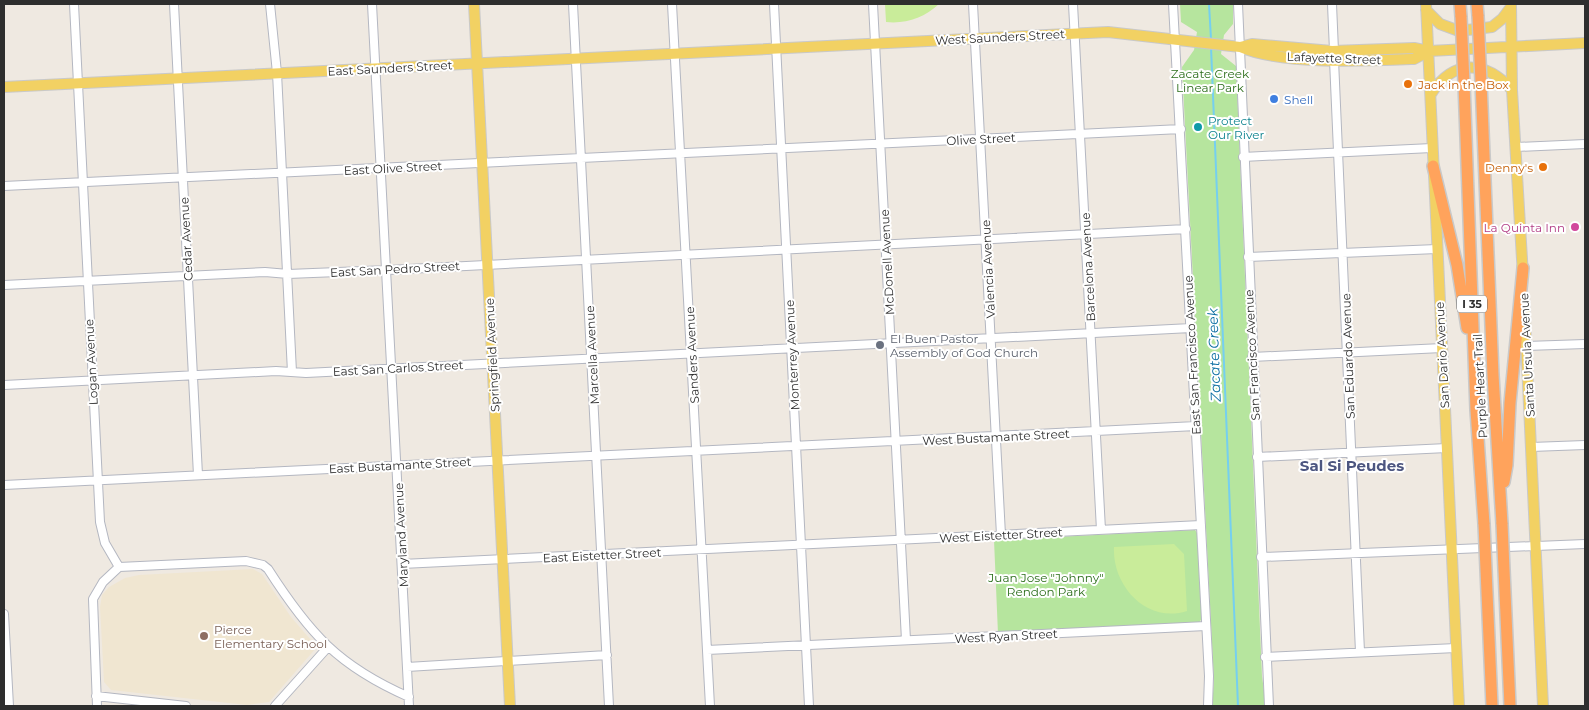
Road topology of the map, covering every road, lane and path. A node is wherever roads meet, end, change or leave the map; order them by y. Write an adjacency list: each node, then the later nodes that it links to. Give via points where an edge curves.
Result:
1 (74, 4): 36 (street, Logan Avenue)
2 (174, 4): 35 (street, Cedar Avenue)
3 (270, 4): 34 (street)
4 (372, 4): 33 (street, Maryland Avenue)
5 (474, 4): 32 (main road, Springfield Avenue)
6 (573, 4): 31 (street, Marcella Avenue)
7 (672, 4): 29 (street, Sanders Avenue)
8 (774, 4): 27 (street, Monterrey Avenue)
9 (873, 4): 22 (street, McDonell Avenue)
10 (973, 4): 20 (street, Valencia Avenue)
11 (1073, 4): 19 (street, Barcelona Avenue)
12 (1173, 4): 21 (street, East San Francisco Avenue)
13 (1238, 4): 26 (street, San Francisco Avenue)
14 (1332, 4): 30 (street, San Eduardo Avenue)
15 (1460, 4): 94 (highway, Purple Heart Trail / I 35, bridge)
16 (1477, 4): 112 (highway, Purple Heart Trail / I 35, bridge, via 1492,366)
17 (1511, 5): 18 (main road, via 1492,27 1459,31 1445,28); 25 (main road, Santa Ursula Avenue)
18 (1426, 7): 28 (main road, San Dario Avenue)
19 (1075, 33): 20 (main road, West Saunders Street); 21 (main road, West Saunders Street, via 1116,32); 41 (street, Barcelona Avenue)
20 (974, 38): 22 (main road, West Saunders Street); 42 (street, Valencia Avenue)
21 (1174, 38): 24 (main road, West Saunders Street); 40 (street, East San Francisco Avenue)
22 (875, 43): 27 (main road, West Saunders Street); 43 (street, McDonell Avenue)
23 (1585, 43): 25 (main road, Lafayette Street)
24 (1222, 44): 26 (main road, Lafayette Street)
25 (1512, 46): 28 (main road, Lafayette Street); 38 (main road, Santa Ursula Avenue)
26 (1240, 47): 30 (main road, Lafayette Street, via 1252,44); 50 (street, San Francisco Avenue)
27 (777, 48): 29 (main road, East Saunders Street); 47 (street, Monterrey Avenue)
28 (1428, 51): 30 (main road, Lafayette Street, via 1414,48); 39 (main road, San Dario Avenue)
29 (674, 53): 31 (main road, East Saunders Street); 49 (street, Sanders Avenue)
30 (1334, 56): 48 (street, San Eduardo Avenue)
31 (576, 58): 32 (main road, East Saunders Street); 51 (street, Marcella Avenue)
32 (476, 63): 33 (main road, East Saunders Street); 52 (main road, Springfield Avenue)
33 (377, 68): 34 (main road, East Saunders Street); 54 (street, Maryland Avenue)
34 (277, 73): 35 (main road, East Saunders Street); 55 (street)
35 (177, 78): 36 (main road, East Saunders Street); 56 (street, Cedar Avenue)
36 (78, 84): 37 (main road, East Saunders Street); 57 (street, Logan Avenue)
37 (4, 87)
38 (1512, 90): 39 (main road, via 1496,74 1478,68 1448,73); 45 (main road, Santa Ursula Avenue)
39 (1431, 94): 46 (main road, San Dario Avenue)
40 (1181, 129): 41 (street, Olive Street); 59 (street, East San Francisco Avenue)
41 (1081, 134): 42 (street, Olive Street); 60 (street, Barcelona Avenue)
42 (981, 139): 43 (street, Olive Street); 61 (street, Valencia Avenue)
43 (881, 144): 47 (street, Olive Street); 62 (street, McDonell Avenue)
44 (1585, 144): 45 (street)
45 (1516, 147): 70 (main road, Santa Ursula Avenue)
46 (1432, 148): 48 (street); 53 (main road, San Dario Avenue)
47 (782, 149): 49 (street, East Olive Street); 63 (street, Monterrey Avenue)
48 (1339, 152): 50 (street); 65 (street, San Eduardo Avenue)
49 (682, 154): 51 (street, East Olive Street); 66 (street, Sanders Avenue)
50 (1243, 157): 67 (street, San Francisco Avenue)
51 (582, 159): 52 (street, East Olive Street); 68 (street, Marcella Avenue)
52 (482, 164): 54 (street, East Olive Street); 69 (main road, Springfield Avenue)
53 (1433, 166): 64 (main road, San Dario Avenue); 94 (highway, via 1457,265)
54 (382, 168): 55 (street, East Olive Street); 71 (street, Maryland Avenue)
55 (282, 173): 56 (street, East Olive Street); 72 (street)
56 (182, 178): 57 (street, East Olive Street); 73 (street, Cedar Avenue)
57 (82, 182): 58 (street, East Olive Street); 74 (street, Logan Avenue)
58 (4, 186)
59 (1186, 228): 60 (street, East San Pedro Street); 76 (street, East San Francisco Avenue)
60 (1086, 234): 61 (street, East San Pedro Street); 77 (street, Barcelona Avenue)
61 (986, 238): 62 (street, East San Pedro Street); 78 (street, Valencia Avenue)
62 (886, 244): 63 (street, East San Pedro Street); 79 (street, McDonell Avenue)
63 (787, 248): 66 (street, East San Pedro Street); 82 (street, Monterrey Avenue)
64 (1437, 248): 65 (street); 83 (main road, San Dario Avenue)
65 (1343, 252): 67 (street); 84 (street, San Eduardo Avenue)
66 (687, 254): 68 (street, East San Pedro Street); 85 (street, Sanders Avenue)
67 (1248, 257): 86 (street, San Francisco Avenue)
68 (587, 260): 69 (street, East San Pedro Street); 87 (street, Marcella Avenue)
69 (487, 265): 71 (street, East San Pedro Street); 88 (main road, Springfield Avenue)
70 (1523, 268): 81 (main road, Santa Ursula Avenue); 112 (highway, via 1507,465)
71 (388, 270): 72 (street, East San Pedro Street); 89 (street, Maryland Avenue)
72 (288, 274): 73 (street, East San Pedro Street); 90 (street)
73 (188, 275): 74 (street, East San Pedro Street); 91 (street, Cedar Avenue)
74 (87, 280): 75 (street, East San Pedro Street); 92 (street, Logan Avenue)
75 (4, 285)
76 (1191, 328): 77 (street, East San Carlos Street); 95 (street, East San Francisco Avenue)
77 (1091, 333): 78 (street, East San Carlos Street); 96 (street, Barcelona Avenue)
78 (991, 338): 79 (street, East San Carlos Street); 97 (street, Valencia Avenue)
79 (891, 343): 82 (street, East San Carlos Street); 98 (street, McDonell Avenue)
80 (1585, 344): 81 (street)
81 (1526, 346): 101 (main road, Santa Ursula Avenue)
82 (792, 348): 85 (street, East San Carlos Street); 100 (street, Monterrey Avenue)
83 (1442, 348): 84 (street); 102 (main road, San Dario Avenue)
84 (1347, 352): 86 (street); 104 (street, San Eduardo Avenue)
85 (692, 353): 87 (street, East San Carlos Street); 103 (street, Sanders Avenue)
86 (1252, 357): 106 (street, San Francisco Avenue)
87 (592, 358): 88 (street, East San Carlos Street); 105 (street, Marcella Avenue)
88 (492, 364): 89 (street, East San Carlos Street); 107 (main road, Springfield Avenue)
89 (392, 369): 90 (street, East San Carlos Street); 108 (street, Maryland Avenue)
90 (292, 372): 91 (street, East San Carlos Street)
91 (193, 376): 92 (street, East San Carlos Street); 109 (street, Cedar Avenue)
92 (92, 381): 93 (street, East San Carlos Street); 110 (street, Logan Avenue)
93 (4, 385)
94 (1476, 410): 155 (highway, Purple Heart Trail / I 35, bridge)
95 (1196, 426): 96 (street, West Bustamante Street); 113 (street, East San Francisco Avenue)
96 (1096, 431): 97 (street, West Bustamante Street); 114 (street, Barcelona Avenue)
97 (996, 437): 98 (street, West Bustamante Street); 115 (street, Valencia Avenue)
98 (896, 442): 100 (street, West Bustamante Street); 116 (street, McDonell Avenue)
99 (1585, 444): 101 (street)
100 (796, 447): 103 (street, East Bustamante Street); 118 (street, Monterrey Avenue)
101 (1531, 447): 119 (main road, Santa Ursula Avenue)
102 (1447, 448): 104 (street); 120 (main road, San Dario Avenue)
103 (697, 451): 105 (street, East Bustamante Street); 121 (street, Sanders Avenue)
104 (1352, 452): 106 (street); 122 (street, San Eduardo Avenue)
105 (597, 456): 107 (street, East Bustamante Street); 123 (street, Marcella Avenue)
106 (1257, 457): 124 (street, San Francisco Avenue)
107 (497, 460): 108 (street, East Bustamante Street); 125 (main road, Springfield Avenue)
108 (397, 465): 109 (street, East Bustamante Street); 126 (street, Maryland Avenue)
109 (198, 475): 110 (street, East Bustamante Street)
110 (97, 480): 111 (street, East Bustamante Street); 127 (street, Logan Avenue, via 102,532)
111 (4, 485)
112 (1501, 493): 156 (highway, Purple Heart Trail / I 35, bridge)
113 (1201, 525): 114 (street, West Eistetter Street); 129 (street, East San Francisco Avenue)
114 (1101, 530): 115 (street, West Eistetter Street)
115 (1001, 535): 116 (street, West Eistetter Street)
116 (901, 540): 118 (street, West Eistetter Street); 130 (street, McDonell Avenue)
117 (1585, 544): 119 (street)
118 (801, 545): 121 (street, East Eistetter Street); 131 (street, Monterrey Avenue)
119 (1536, 546): 120 (street); 157 (main road, Santa Ursula Avenue)
120 (1452, 548): 122 (street); 133 (main road, San Dario Avenue)
121 (702, 550): 123 (street, East Eistetter Street); 134 (street, Sanders Avenue)
122 (1356, 552): 124 (street); 135 (street, San Eduardo Avenue)
123 (602, 555): 125 (street, East Eistetter Street); 136 (street, Marcella Avenue)
124 (1261, 557): 137 (street, San Francisco Avenue)
125 (503, 560): 126 (street, East Eistetter Street); 138 (main road, Springfield Avenue)
126 (402, 564): 139 (street, Maryland Avenue)
127 (119, 567): 132 (street, via 246,561 263,565 299,616); 141 (street, via 103,582 92,600)
128 (4, 614): 140 (street)
129 (1206, 626): 130 (street, West Ryan Street); 152 (street, East San Francisco Avenue)
130 (906, 640): 131 (street, West Ryan Street)
131 (806, 645): 134 (street, West Ryan Street); 151 (street, Monterrey Avenue)
132 (328, 647): 142 (street, via 374,681); 146 (street)
133 (1456, 648): 135 (street); 154 (main road, San Dario Avenue)
134 (707, 650): 150 (street, Sanders Avenue)
135 (1360, 652): 137 (street)
136 (607, 655): 138 (street); 149 (street, Marcella Avenue)
137 (1265, 657): 153 (street, San Francisco Avenue)
138 (508, 660): 139 (street); 148 (main road, Springfield Avenue)
139 (408, 667): 142 (street, Maryland Avenue)
140 (6, 687): 143 (street)
141 (96, 696): 144 (street); 145 (street)
142 (409, 697): 147 (street, Maryland Avenue)
143 (9, 706)
144 (97, 706)
145 (186, 706)
146 (275, 706)
147 (409, 706)
148 (510, 706)
149 (609, 706)
150 (710, 706)
151 (809, 706)
152 (1208, 706)
153 (1269, 706)
154 (1459, 706)
155 (1492, 706)
156 (1510, 706)
157 (1543, 706)

